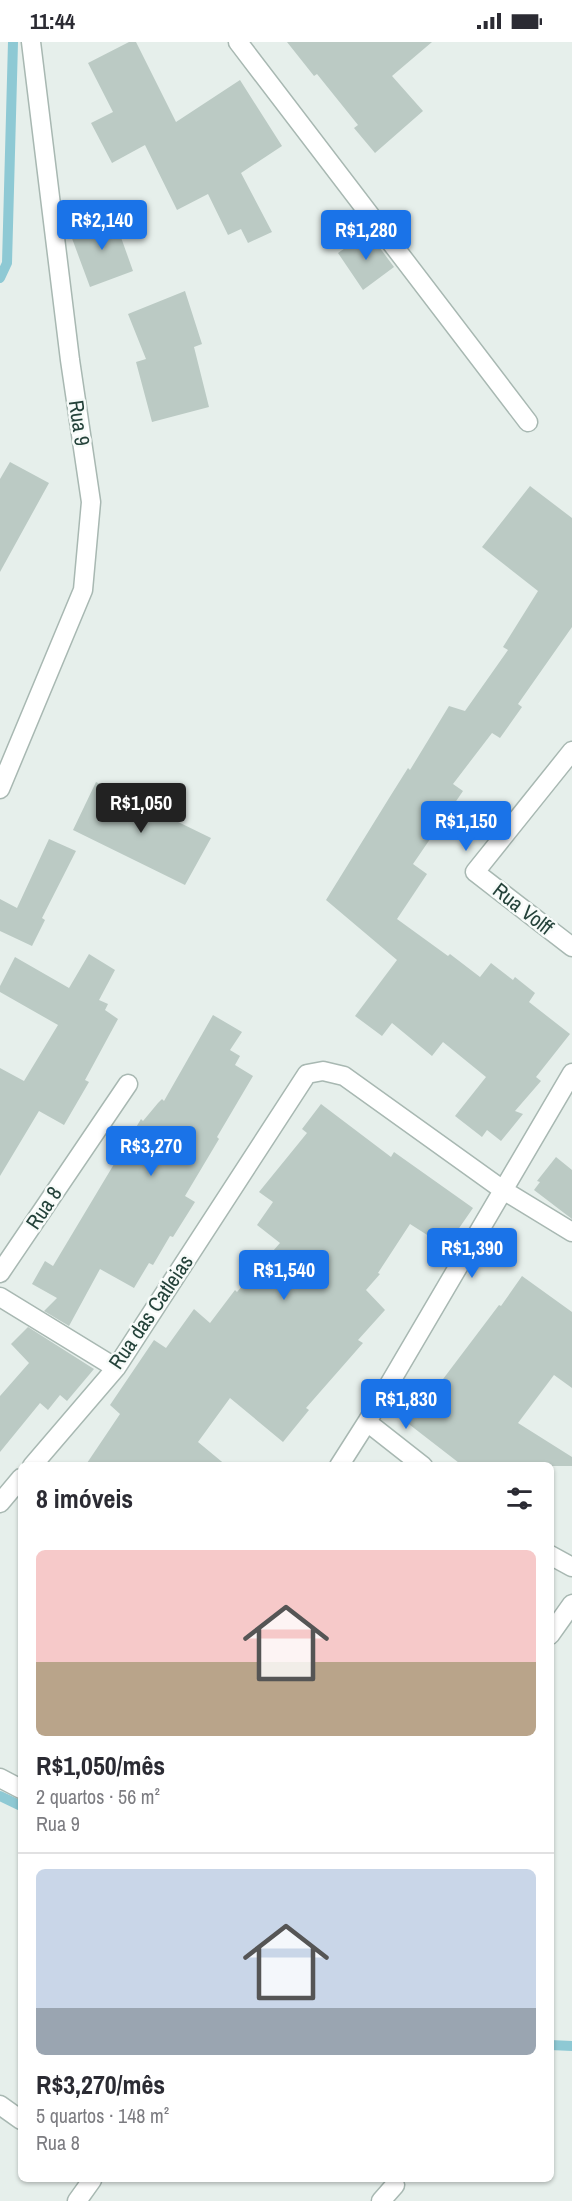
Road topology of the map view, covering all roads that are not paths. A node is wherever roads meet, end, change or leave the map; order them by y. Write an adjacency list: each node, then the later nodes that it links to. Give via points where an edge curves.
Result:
1 (31, 42): 5 (street, Rua 9, via 91,502 83,590)
2 (238, 42): 3 (street)
3 (528, 422)
4 (572, 751): 6 (street, Rua Volff, via 475,872)
5 (0, 789)
6 (572, 947)
7 (572, 1073): 9 (street)
8 (128, 1084): 11 (street, Rua 8)
9 (504, 1190): 10 (street); 13 (street, Rua das Catleias, via 344,1076 323,1071 307,1074); 14 (street)
10 (572, 1232)
11 (0, 1273)
12 (0, 1297): 13 (street)
13 (116, 1368): 15 (street, Rua das Catleias)
14 (367, 1422): 16 (street); 17 (street)
15 (35, 1462)
16 (342, 1462)
17 (418, 1462)
18 (18, 1482): 19 (street)
19 (0, 1503)
20 (554, 1558): 21 (street)
21 (572, 1567)
22 (572, 1604): 23 (street)
23 (554, 1629)
24 (0, 1778): 25 (street)
25 (18, 1787)
26 (0, 2105): 27 (street)
27 (18, 2119)
28 (91, 2182): 30 (street)
29 (395, 2186): 31 (street)
30 (77, 2201)
31 (381, 2201)

